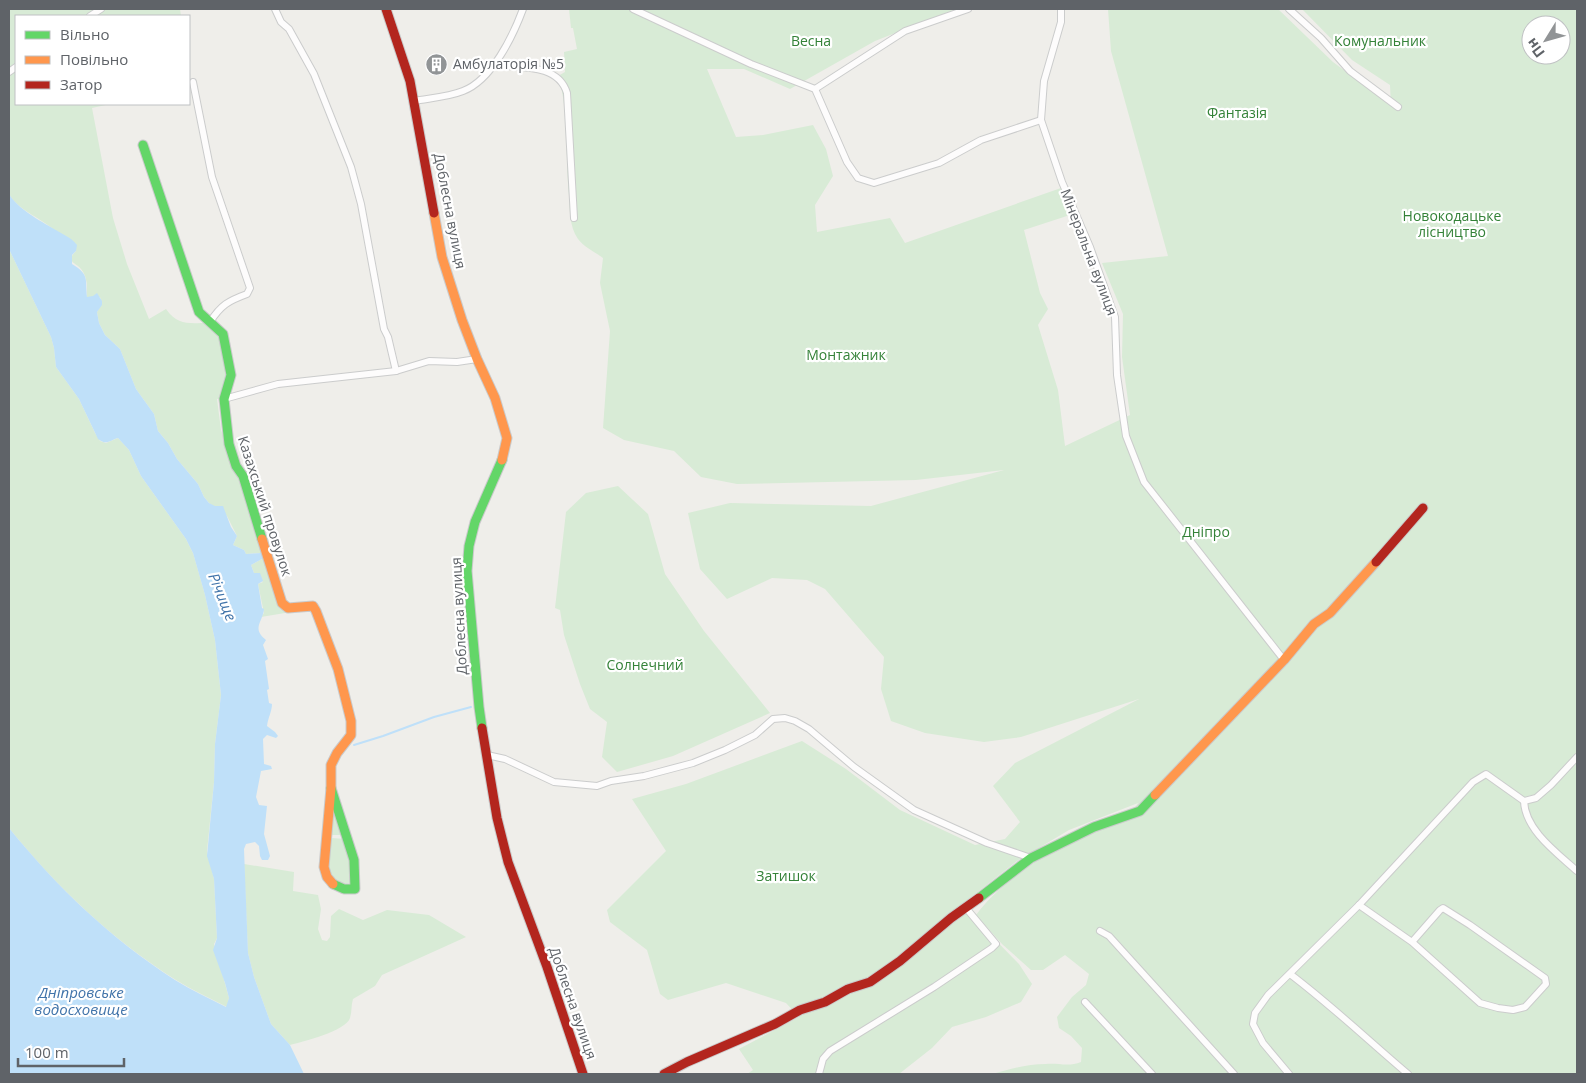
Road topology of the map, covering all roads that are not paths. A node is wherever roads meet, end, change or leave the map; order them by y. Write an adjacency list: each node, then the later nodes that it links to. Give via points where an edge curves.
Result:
1 (275, 9): 18 (street, via 314,74 352,167 384,329)
2 (386, 9): 11 (street, Доблесна вулиця)
3 (523, 9): 8 (street)
4 (633, 9): 10 (street)
5 (968, 9): 10 (street, via 905,31)
6 (1062, 9): 13 (street, Мінеральна вулиця, via 1044,81)
7 (1289, 9): 12 (street, via 1350,71)
8 (495, 65): 11 (street, via 464,91); 15 (street, via 535,68 552,74 565,86)
9 (193, 82): 16 (street, via 212,177 250,288 247,294 227,301)
10 (815, 89): 13 (street, via 847,162 858,178 874,183 939,162 980,140)
11 (414, 101): 17 (street, Доблесна вулиця, via 442,257)
12 (1398, 107)
13 (1041, 120): 21 (street, Мінеральна вулиця, via 1115,318 1117,375 1126,436 1144,482)
14 (143, 145): 16 (street, Казахський провулок, via 199,312)
15 (574, 218)
16 (210, 322): 19 (street, Казахський провулок, via 223,334 231,375)
17 (477, 359): 18 (street, via 429,361); 22 (street, Доблесна вулиця, via 495,398 507,438 502,462 475,522 467,570 479,707)
18 (396, 371): 19 (street, via 278,384)
19 (224, 399): 24 (street, Казахський провулок, via 229,444 243,476 282,603 288,608 312,606 338,669 351,721 351,735 331,765)
20 (1423, 508): 21 (street)
21 (1284, 660): 26 (street, via 1140,810 1094,827)
22 (487, 755): 26 (street, via 505,759 554,782 597,786 693,763 755,736 773,719 785,718 809,729 854,767 914,810 987,843); 34 (street, Доблесна вулиця, via 508,862)
23 (1577, 757): 25 (street, via 1536,798)
24 (331, 788): 24 (street, Казахський провулок, via 324,874 341,888 355,889 354,860)
25 (1524, 801): 27 (street, via 1524,811 1534,829); 28 (street, via 1486,774 1473,782)
26 (1031, 858): 29 (street)
27 (1577, 871)
28 (1359, 905): 31 (street); 32 (street)
29 (966, 908): 35 (street, via 870,982 800,1010); 36 (street, via 996,944 934,987 830,1051 823,1059)
30 (1100, 930): 38 (street)
31 (1412, 942): 31 (street, via 1480,1003 1513,1010 1526,1007 1546,984 1545,978 1444,908)
32 (1290, 974): 39 (street, via 1268,995 1255,1013 1253,1024 1263,1043); 40 (street, via 1334,1008)
33 (1085, 1002): 37 (street)
34 (583, 1074)
35 (664, 1074)
36 (819, 1074)
37 (1152, 1074)
38 (1234, 1074)
39 (1288, 1074)
40 (1408, 1074)

